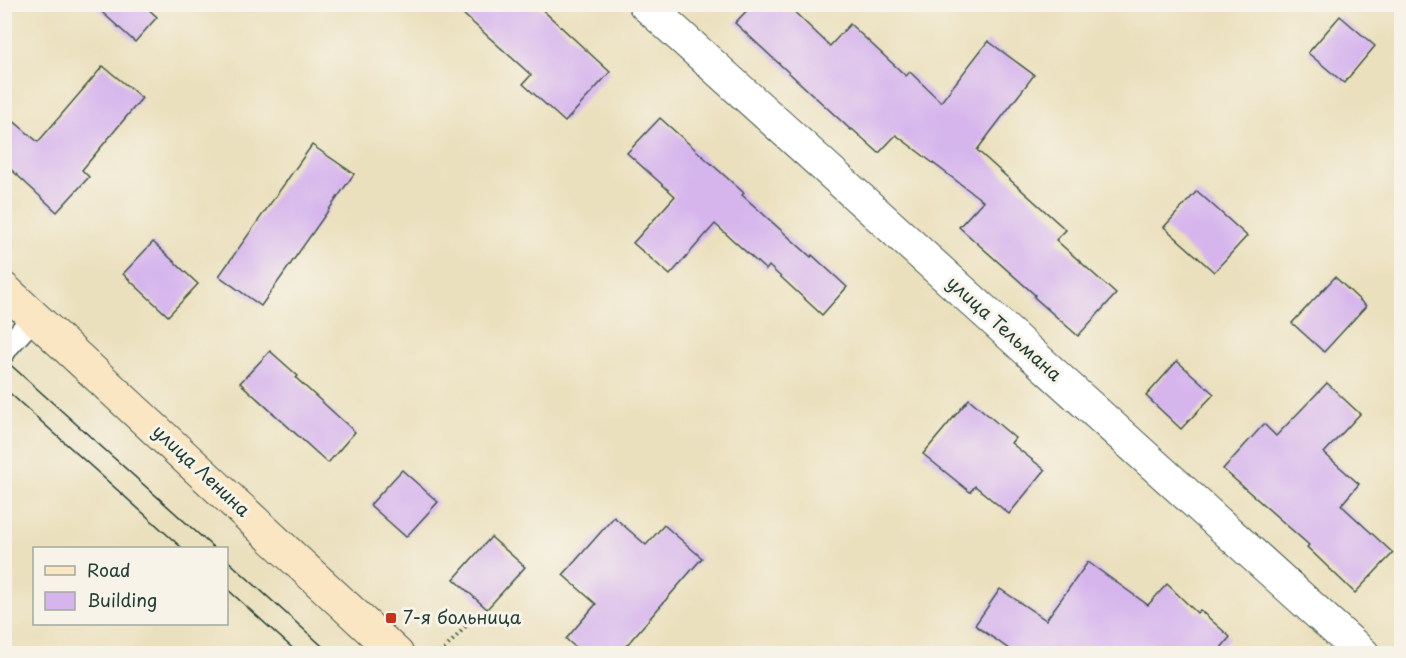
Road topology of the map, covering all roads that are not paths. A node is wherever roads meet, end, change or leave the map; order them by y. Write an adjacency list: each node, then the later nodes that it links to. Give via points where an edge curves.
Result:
1 (645, 4): 6 (street, улица Тельмана)
2 (4, 289): 3 (main road, улица Ленина)
3 (35, 316): 4 (lane); 5 (main road, улица Ленина)
4 (4, 352)
5 (397, 653)
6 (1363, 654)

